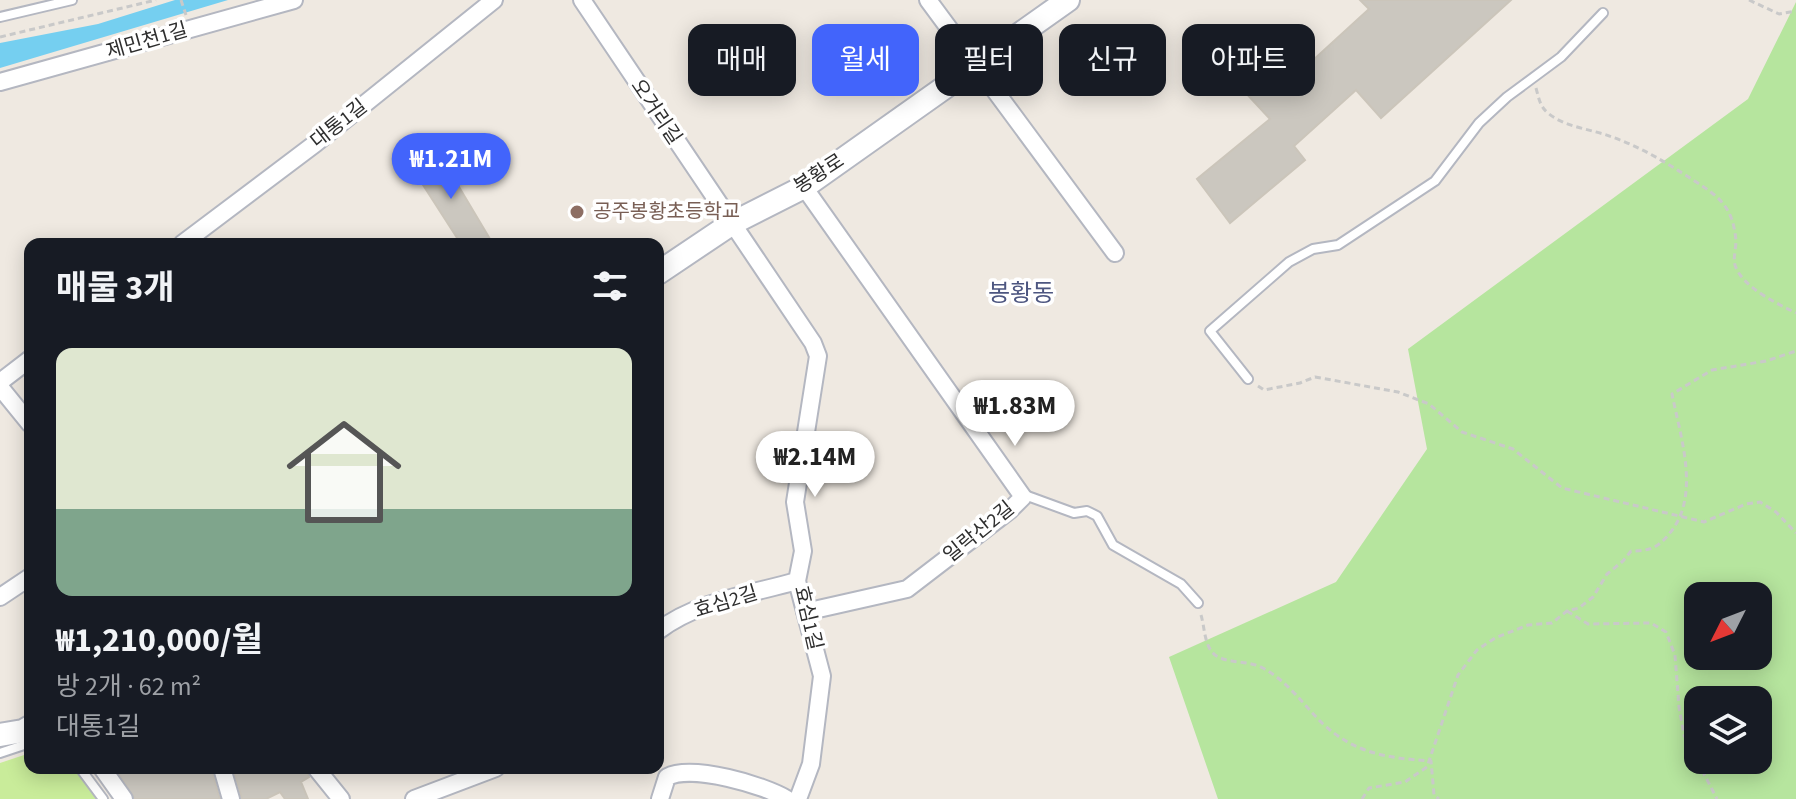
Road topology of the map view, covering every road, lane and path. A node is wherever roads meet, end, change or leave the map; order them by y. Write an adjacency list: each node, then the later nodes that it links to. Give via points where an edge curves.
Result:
1 (72, 0): 12 (lane)
2 (156, 0): 16 (path)
3 (181, 0): 13 (path)
4 (294, 0): 18 (street, 제민천1길)
5 (494, 0): 23 (street, 대통1길)
6 (582, 0): 22 (street, 오거리길)
7 (928, 0): 14 (street)
8 (1068, 0): 15 (main road, 봉황로)
9 (1749, 0): 10 (path, via 1779,14)
10 (1796, 11)
11 (1603, 13): 17 (lane)
12 (0, 17)
13 (187, 19)
14 (945, 24)
15 (1034, 24)
16 (0, 37)
17 (1533, 78): 26 (path, via 1540,105 1558,120 1636,147 1721,201 1730,213 1734,263 1743,279); 29 (lane, via 1479,123 1435,181 1338,245 1313,249 1289,262 1210,331)
18 (0, 82)
19 (935, 94): 21 (main road, 봉황로)
20 (997, 96): 24 (street)
21 (804, 187): 22 (main road, 봉황로); 32 (street, 일락산2길)
22 (731, 224): 25 (main road, 봉황로); 36 (street, 효심1길, via 818,356 796,488 803,551)
23 (190, 238)
24 (1115, 253)
25 (664, 269)
26 (1796, 313)
27 (1796, 351): 33 (path, via 1712,370 1672,394 1687,491)
28 (24, 364): 30 (street)
29 (1248, 379): 33 (path, via 1264,390 1315,377 1398,392 1429,404 1462,432 1513,449 1562,488)
30 (0, 384): 31 (street)
31 (24, 416)
32 (1021, 494): 38 (lane, via 1097,516 1113,545 1181,584); 40 (street, 일락산2길, via 1010,510 907,589)
33 (1681, 516): 34 (path, via 1704,522 1760,502); 39 (path, via 1659,547 1631,551 1593,597)
34 (1796, 533)
35 (24, 581): 37 (street)
36 (797, 581): 40 (street, 효심1길); 41 (street, 효심2길, via 695,610)
37 (0, 597)
38 (1198, 603): 46 (path, via 1207,646 1217,657 1263,668 1352,746)
39 (1567, 611): 46 (path, via 1552,623 1528,625 1477,650 1458,675); 62 (path, via 1588,624 1651,623 1666,632 1675,655 1684,735)
40 (805, 612): 59 (street, 효심1길, via 822,676 811,764)
41 (664, 627)
42 (24, 729): 43 (main road)
43 (0, 735)
44 (24, 745): 45 (lane)
45 (0, 753)
46 (1429, 761): 60 (path, via 1405,782 1369,788); 61 (path)
47 (84, 774): 52 (lane)
48 (106, 774): 53 (street)
49 (224, 774): 54 (street)
50 (321, 774): 55 (street)
51 (480, 774): 56 (street)
52 (103, 799)
53 (124, 799)
54 (231, 799)
55 (341, 799)
56 (414, 799)
57 (660, 799): 58 (street, via 672,774 734,780)
58 (787, 799)
59 (798, 799)
60 (1362, 799)
61 (1439, 799)
62 (1717, 799)

